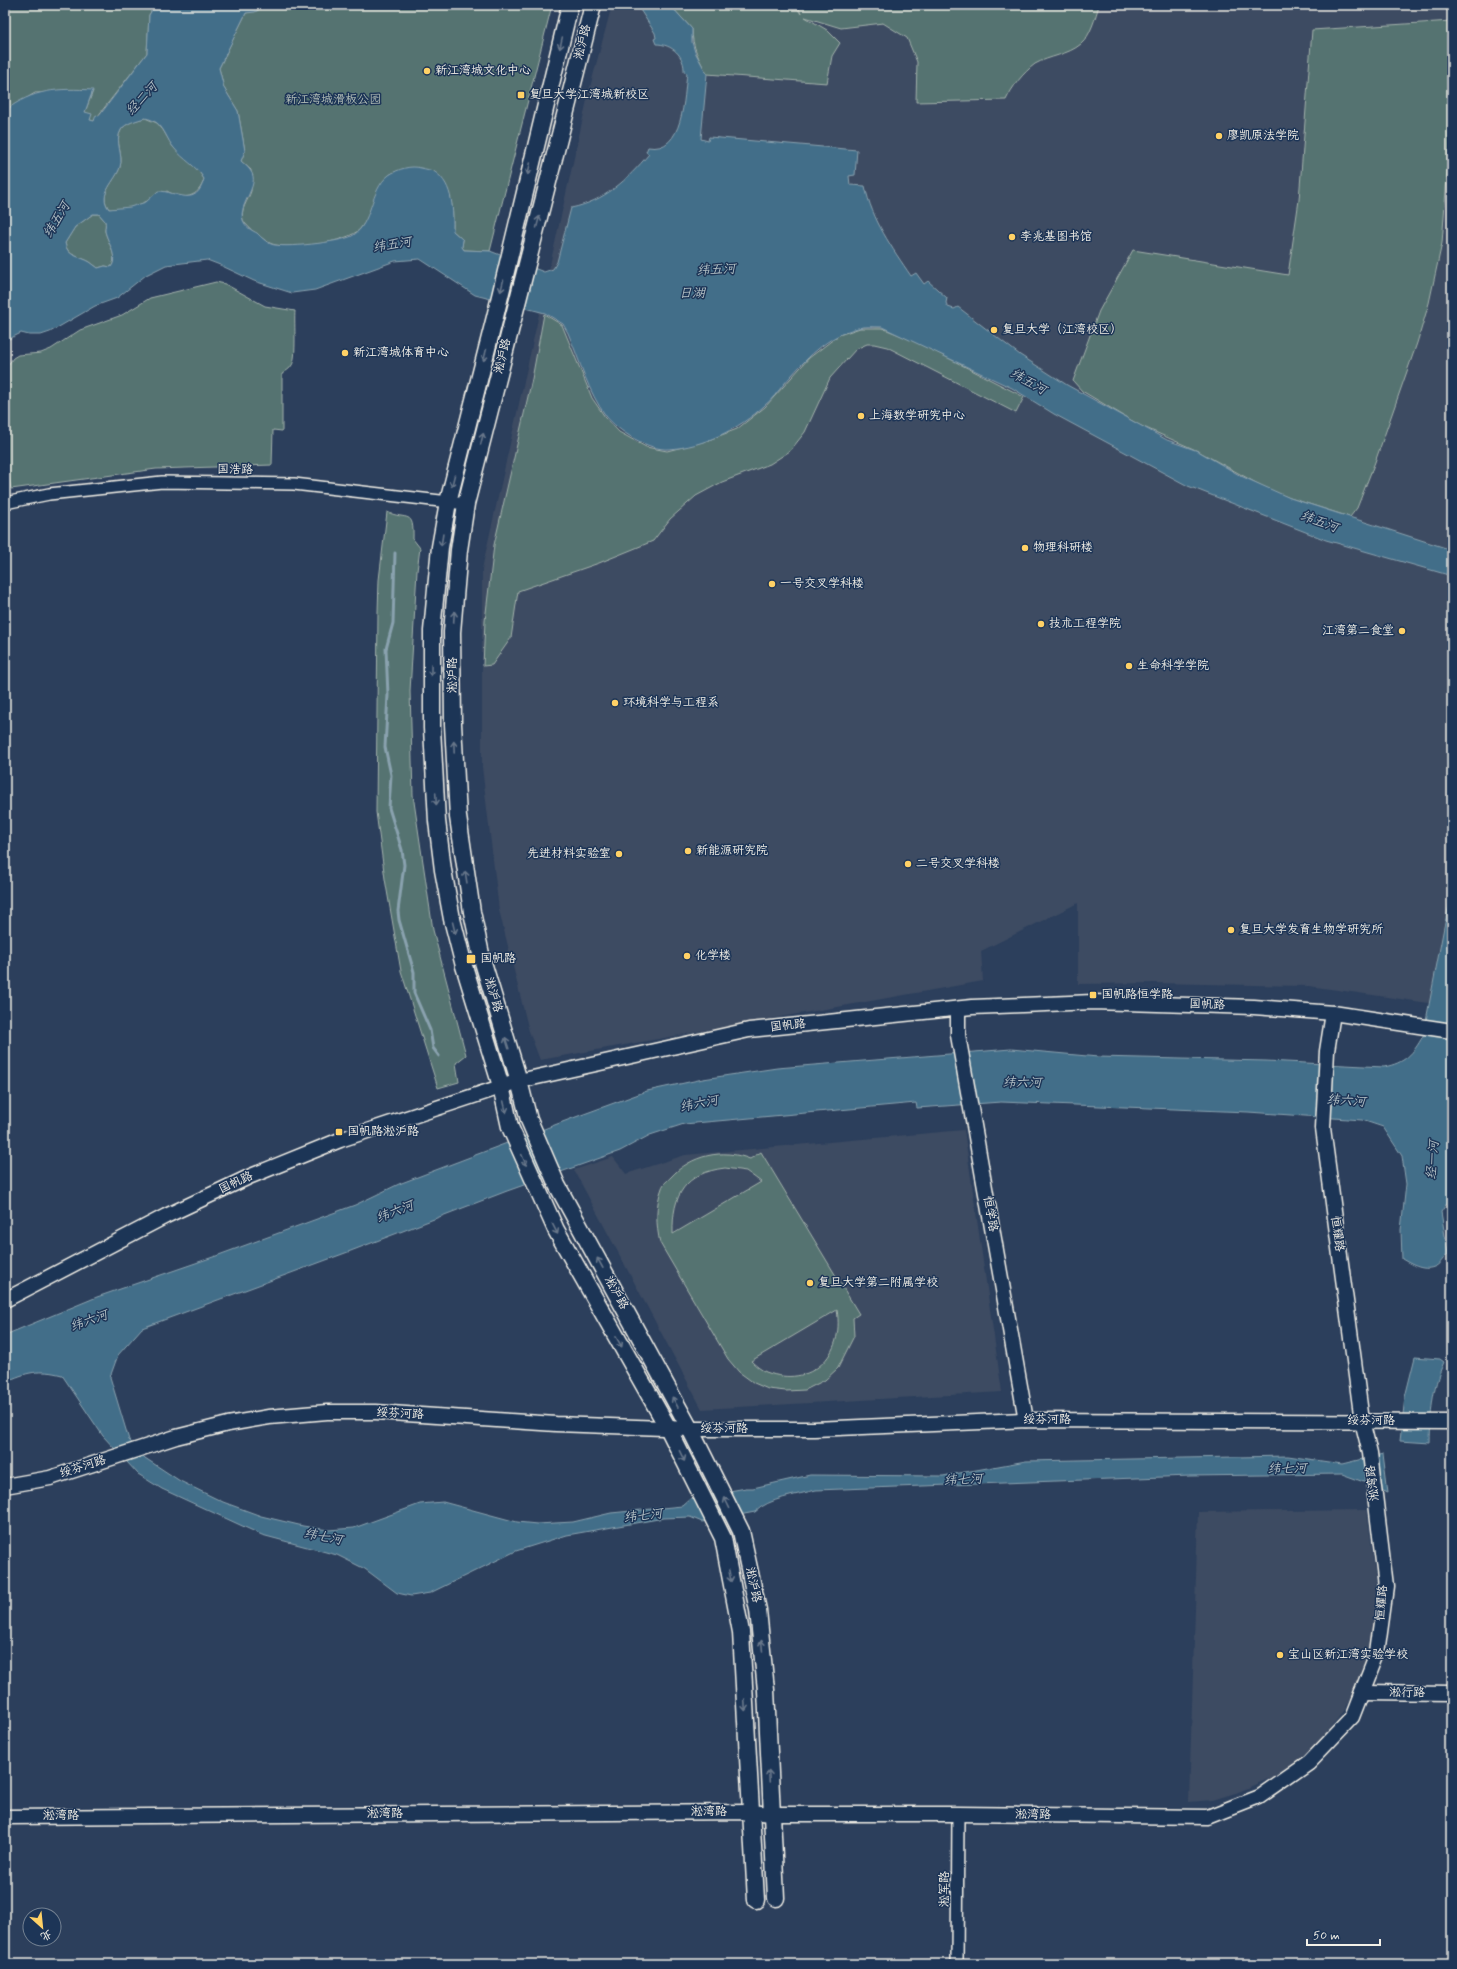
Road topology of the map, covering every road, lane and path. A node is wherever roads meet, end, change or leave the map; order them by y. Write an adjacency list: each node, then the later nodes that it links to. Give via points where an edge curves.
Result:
1 (570, 5): 3 (main road, 淞沪路, one-way to 3)
2 (593, 5): 5 (main road, 淞沪路, one-way to 2)
3 (448, 502): 4 (street, 国浩路, via 294,484 162,482 49,494); 5 (street, 国浩路); 10 (main road, 淞沪路, one-way to 10, via 440,547 432,631 432,728 437,821 452,919)
4 (5, 503)
5 (466, 504): 9 (main road, 淞沪路, one-way to 5, via 482,959 472,912 458,817 452,632)
6 (958, 1009): 7 (street, 国帆路, via 1093,1002 1254,1007); 9 (street, 国帆路, via 749,1030); 12 (street, 恒学路, via 958,1035)
7 (1333, 1013): 8 (street, 国帆路); 13 (street, 恒耀路, via 1323,1128)
8 (1452, 1031)
9 (519, 1080): 10 (street, 国帆路); 16 (main road, 淞沪路, one-way to 9, via 557,1185 529,1120)
10 (501, 1086): 11 (street, 国帆路, via 340,1140 251,1176 166,1216); 15 (main road, 淞沪路, one-way to 15, via 510,1127 556,1230)
11 (5, 1300)
12 (1026, 1420): 13 (street, 绥芬河路); 16 (street, 绥芬河路, via 814,1429)
13 (1362, 1421): 14 (street, 绥芬河路); 17 (street, 恒耀路)
14 (1452, 1422)
15 (668, 1428): 16 (street, 绥芬河路); 18 (street, 绥芬河路, via 556,1424 376,1412 327,1412 269,1417 228,1424 146,1446 50,1478); 22 (main road, 淞沪路, one-way to 22, via 723,1538 741,1632)
16 (690, 1429): 23 (main road, 淞沪路, one-way to 16, via 766,1690 758,1610 742,1531)
17 (1370, 1453): 19 (street, 淞湾路)
18 (5, 1486)
19 (1377, 1512): 20 (street, 恒耀路, via 1386,1587 1377,1652)
20 (1362, 1692): 21 (street, 淞行路); 24 (street, 淞湾路, via 1352,1717 1309,1762 1259,1797 1208,1817)
21 (1452, 1693)
22 (751, 1812): 23 (street, 淞湾路); 25 (street, 淞湾路); 27 (main road, 淞沪路)
23 (771, 1814): 24 (street, 淞湾路); 26 (main road, 淞沪路)
24 (958, 1814): 28 (street, 淞军路)
25 (5, 1817)
26 (776, 1898)
27 (756, 1900)
28 (957, 1964)

